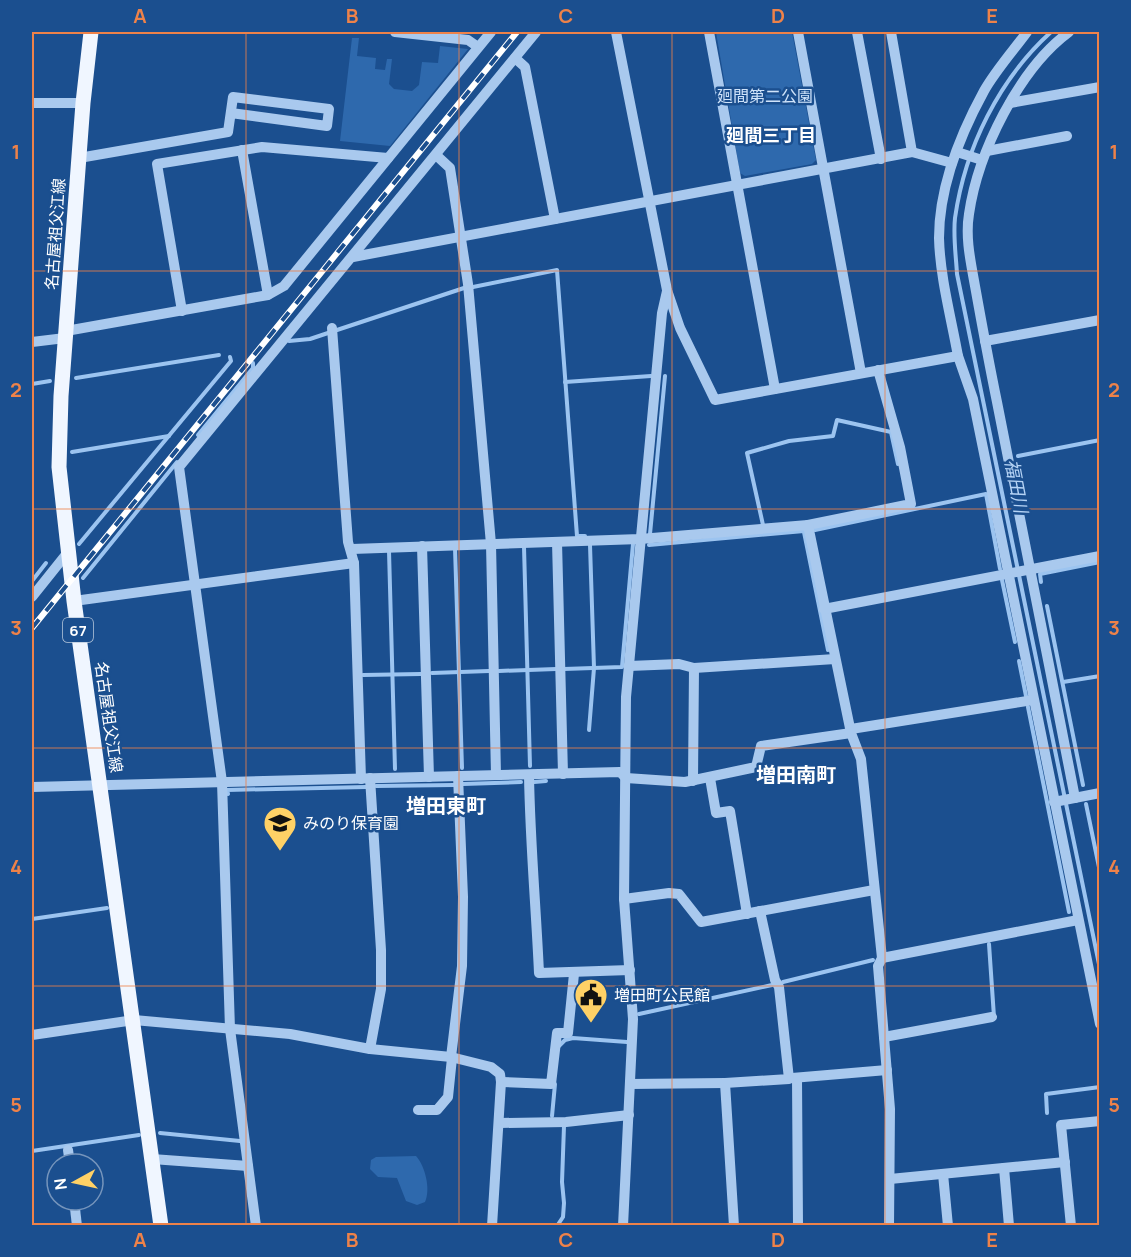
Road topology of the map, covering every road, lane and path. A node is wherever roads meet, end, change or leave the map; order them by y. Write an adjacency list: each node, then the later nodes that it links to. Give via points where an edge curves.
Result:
1 (92, 32): 16 (main road, 名古屋祖父江線 / 67)
2 (395, 32): 12 (street, via 468,40)
3 (491, 32): 12 (street)
4 (536, 32): 13 (street)
5 (616, 32): 31 (street)
6 (708, 32): 30 (street)
7 (798, 32): 29 (street)
8 (857, 32): 27 (street)
9 (891, 32): 21 (street)
10 (1027, 32): 22 (street, via 985,90)
11 (1069, 32): 17 (street, via 1023,81)
12 (478, 47): 26 (street)
13 (515, 58): 23 (street); 32 (street, via 525,67)
14 (1100, 87): 17 (street)
15 (32, 103): 16 (street)
16 (83, 103): 25 (main road, 名古屋祖父江線 / 67)
17 (1010, 103): 24 (street)
18 (231, 113): 18 (street, via 233,97 329,109 327,126); 25 (street, via 228,132)
19 (1067, 136): 24 (street)
20 (242, 150): 26 (street, via 262,147); 36 (street); 37 (street, via 157,164)
21 (912, 152): 27 (street); 28 (street)
22 (959, 152): 24 (street); 28 (street)
23 (436, 155): 33 (street, via 450,168); 34 (street)
24 (982, 157): 41 (street, via 968,235)
25 (79, 158): 40 (main road, 名古屋祖父江線 / 67)
26 (388, 158): 36 (street, via 284,286)
27 (880, 159): 29 (street)
28 (952, 163): 43 (street, via 939,237)
29 (823, 169): 30 (street); 45 (street)
30 (737, 185): 31 (street); 46 (street)
31 (648, 202): 32 (street); 35 (street)
32 (555, 219): 33 (street)
33 (461, 237): 34 (street); 50 (street)
34 (353, 257): 58 (street, via 179,467)
35 (667, 290): 46 (street, via 680,328 715,400); 48 (street)
36 (268, 295): 37 (street)
37 (183, 310): 40 (street)
38 (1100, 320): 41 (street)
39 (332, 328): 52 (street, via 348,542)
40 (65, 334): 42 (street); 53 (main road, 名古屋祖父江線 / 67, via 59,467)
41 (985, 341): 56 (street)
42 (32, 342)
43 (958, 356): 44 (street); 57 (street, via 973,399)
44 (879, 370): 45 (street); 47 (street, via 911,504)
45 (861, 373): 46 (street)
46 (775, 389)
47 (808, 525): 48 (street); 61 (street)
48 (640, 539): 49 (street); 63 (street)
49 (557, 542): 50 (street); 68 (street)
50 (491, 544): 51 (street); 69 (street)
51 (422, 546): 52 (street); 71 (street)
52 (352, 549): 55 (street)
53 (68, 552): 59 (street); 60 (main road, 名古屋祖父江線 / 67)
54 (1100, 556): 56 (street)
55 (354, 563): 58 (street); 74 (street)
56 (1027, 570): 57 (street); 80 (street)
57 (1009, 574): 61 (street); 65 (street)
58 (194, 584): 60 (street); 76 (street)
59 (32, 597)
60 (74, 601): 77 (main road, 名古屋祖父江線 / 67)
61 (824, 609): 62 (street)
62 (835, 659): 64 (street); 66 (street)
63 (629, 666): 64 (street, via 679,664); 72 (street)
64 (694, 668): 75 (street)
65 (1033, 700): 66 (street); 81 (street)
66 (851, 731): 73 (street, via 761,746 756,767); 82 (street, via 861,759)
67 (529, 774): 68 (street); 69 (street); 89 (street, via 539,974)
68 (563, 774): 72 (street, via 620,772)
69 (496, 775): 70 (street)
70 (458, 776): 71 (street); 97 (street, via 462,966)
71 (429, 777): 74 (street)
72 (626, 778): 75 (street); 83 (street)
73 (710, 778): 75 (street); 85 (street, via 716,813 729,812)
74 (366, 779): 76 (street); 96 (street, via 381,950 381,989)
75 (693, 781)
76 (222, 782): 77 (street); 93 (street)
77 (100, 786): 78 (street); 91 (main road, 名古屋祖父江線 / 67)
78 (32, 787)
79 (1100, 793): 80 (street)
80 (1074, 798): 81 (street)
81 (1057, 801): 86 (street)
82 (874, 891): 84 (street); 87 (street)
83 (624, 899): 85 (street, via 679,894 701,922); 88 (street)
84 (760, 911): 85 (street); 99 (street, via 779,987)
85 (747, 914)
86 (1078, 920): 87 (street); 92 (street)
87 (882, 958): 95 (street, via 878,966)
88 (630, 970): 89 (street); 102 (street)
89 (574, 974): 100 (street, via 568,1033 556,1033 551,1083)
90 (992, 1017): 95 (street)
91 (134, 1020): 93 (street); 94 (street); 109 (main road, 名古屋祖父江線 / 67)
92 (1100, 1024)
93 (230, 1029): 96 (street, via 290,1034); 111 (street)
94 (32, 1035)
95 (884, 1037): 98 (street)
96 (370, 1049): 97 (street)
97 (452, 1057): 100 (street, via 491,1066 500,1074); 103 (street, via 448,1097 437,1110)
98 (887, 1070): 99 (street); 114 (street)
99 (793, 1078): 101 (street); 120 (street)
100 (501, 1082): 106 (street)
101 (725, 1083): 102 (street); 119 (street)
102 (630, 1084): 104 (street)
103 (418, 1110)
104 (629, 1115): 106 (street, via 566,1122); 118 (street)
105 (1100, 1121): 110 (street, via 1061,1125)
106 (500, 1123): 117 (street)
107 (68, 1149): 108 (street)
108 (68, 1152)
109 (152, 1159): 111 (street); 115 (main road, 名古屋祖父江線 / 67)
110 (1065, 1162): 112 (street); 124 (street)
111 (248, 1166): 116 (street)
112 (1004, 1168): 113 (street); 123 (street)
113 (943, 1174): 114 (street); 122 (street)
114 (890, 1179): 121 (street)
115 (161, 1226)
116 (255, 1226)
117 (492, 1226)
118 (624, 1226)
119 (734, 1226)
120 (798, 1226)
121 (889, 1226)
122 (948, 1226)
123 (1009, 1226)
124 (1071, 1226)

